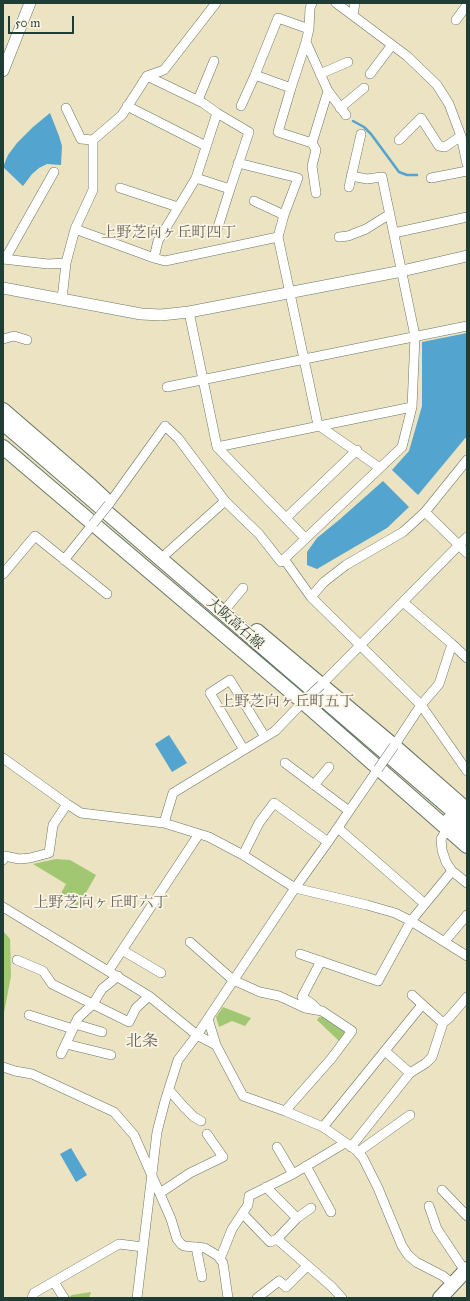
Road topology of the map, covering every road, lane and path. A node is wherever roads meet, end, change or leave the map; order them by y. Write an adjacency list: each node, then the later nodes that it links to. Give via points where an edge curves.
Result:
1 (30, 3): 14 (street)
2 (216, 3): 18 (street, via 164,70)
3 (312, 3): 9 (street)
4 (336, 3): 7 (street)
5 (355, 3): 7 (street)
6 (467, 5): 8 (street)
7 (352, 15): 11 (street)
8 (456, 20)
9 (309, 29): 10 (street); 17 (street, via 278,18)
10 (306, 42): 15 (street); 19 (street)
11 (392, 45): 16 (street); 28 (street, via 437,85 449,104)
12 (214, 61): 22 (street)
13 (348, 62): 15 (street)
14 (3, 71)
15 (320, 74): 21 (street)
16 (370, 74)
17 (254, 75): 19 (street); 24 (street)
18 (147, 76): 22 (street); 23 (street)
19 (291, 88): 31 (street, via 278,132)
20 (364, 88): 21 (street, via 343,111)
21 (328, 91): 31 (street)
22 (198, 100): 26 (street)
23 (127, 106): 29 (street, via 122,115); 32 (street)
24 (241, 106)
25 (66, 108): 29 (street, via 81,139)
26 (217, 113): 32 (street); 33 (street, via 249,132)
27 (361, 134): 37 (street)
28 (461, 136): 30 (street, via 445,147 439,146 421,118); 34 (street)
29 (93, 140): 52 (street, via 93,190)
30 (400, 140)
31 (312, 143): 41 (street, via 316,150 312,166)
32 (206, 146): 38 (street)
33 (238, 163): 39 (street); 44 (street)
34 (467, 164)
35 (467, 171): 40 (street)
36 (54, 172): 58 (street)
37 (351, 176): 42 (street); 48 (street, via 366,179 382,177)
38 (196, 178): 44 (street); 47 (street)
39 (298, 178): 41 (street); 49 (street)
40 (431, 178)
41 (314, 180): 45 (street)
42 (349, 187)
43 (120, 188): 47 (street)
44 (230, 190): 51 (street)
45 (316, 193)
46 (254, 201): 49 (street)
47 (178, 207): 57 (street, via 158,241)
48 (390, 214): 53 (street); 55 (street, via 366,229)
49 (284, 215): 54 (street)
50 (467, 217): 53 (street)
51 (218, 227)
52 (75, 229): 57 (street); 59 (street)
53 (394, 233): 60 (street)
54 (278, 237): 57 (street, via 165,261); 62 (street)
55 (339, 237)
56 (467, 256): 60 (street)
57 (154, 258)
58 (4, 259): 59 (street, via 48,264)
59 (66, 263): 63 (street)
60 (402, 271): 62 (street); 66 (street)
61 (3, 288): 63 (street)
62 (290, 292): 64 (street); 69 (street)
63 (62, 299): 64 (street, via 141,314)
64 (189, 312): 70 (street)
65 (467, 326): 66 (street)
66 (415, 336): 69 (street); 72 (street)
67 (3, 339): 68 (street, via 14,336)
68 (27, 340)
69 (304, 359): 70 (street); 75 (street)
70 (204, 380): 71 (street); 78 (street)
71 (167, 387)
72 (412, 406): 75 (street); 81 (street, via 402,447)
73 (3, 410): 83 (main road, via 92,486)
74 (3, 424): 119 (main road, 大阪高石線)
75 (318, 425): 78 (street); 79 (street)
76 (3, 436): 123 (main road, 大阪高石線, via 127,540)
77 (3, 447): 86 (main road)
78 (218, 447): 85 (street)
79 (357, 450): 81 (street); 85 (street)
80 (467, 460): 84 (street)
81 (380, 468): 88 (street)
82 (225, 501): 83 (street, via 178,438 165,426); 90 (street); 93 (street)
83 (109, 504): 86 (street, bridge); 90 (main road)
84 (425, 512): 89 (street); 97 (street, via 403,532 346,565 324,582)
85 (286, 518): 88 (street)
86 (93, 524): 92 (street); 104 (main road)
87 (467, 537): 89 (street)
88 (305, 538): 93 (street)
89 (459, 545): 91 (street); 98 (street)
90 (167, 553): 99 (main road)
91 (467, 553)
92 (64, 560): 94 (street, via 35,536); 96 (street)
93 (282, 561): 97 (street)
94 (4, 570)
95 (243, 588): 99 (street)
96 (107, 594)
97 (311, 597): 101 (street)
98 (403, 602): 100 (street); 101 (street)
99 (228, 606): 103 (main road)
100 (452, 644): 102 (street); 105 (street, via 439,684)
101 (360, 646): 103 (street); 105 (street)
102 (467, 658)
103 (321, 684): 104 (street, bridge); 107 (main road)
104 (303, 702): 106 (street, via 275,731); 112 (main road)
105 (421, 705): 107 (street); 113 (street)
106 (265, 737): 108 (street); 108 (street, via 230,680 210,693)
107 (394, 746): 112 (street, bridge); 116 (main road)
108 (244, 750): 118 (street, via 174,793)
109 (3, 758): 115 (street)
110 (285, 763): 114 (street)
111 (329, 767): 114 (street)
112 (378, 768): 117 (street); 121 (main road)
113 (467, 770)
114 (314, 785): 117 (street)
115 (67, 804): 118 (street, via 81,813); 127 (street, via 53,825 49,853 18,859 5,856)
116 (467, 810)
117 (349, 811): 120 (street)
118 (164, 823): 122 (street)
119 (467, 823)
120 (338, 828): 124 (street); 131 (street)
121 (447, 829): 125 (main road); 128 (street, via 441,839 442,850)
122 (199, 834): 126 (street); 137 (street)
123 (467, 836)
124 (328, 842): 126 (street, via 274,803 259,823); 130 (street)
125 (467, 846)
126 (243, 855): 130 (street)
127 (3, 860)
128 (452, 871): 129 (street); 131 (street)
129 (467, 883)
130 (295, 888): 134 (street, via 396,913); 145 (street)
131 (426, 904): 134 (street)
132 (3, 907): 142 (street)
133 (467, 915): 135 (street)
134 (411, 921): 135 (street); 141 (street, via 378,981)
135 (446, 941): 139 (street)
136 (190, 942): 145 (street)
137 (122, 950): 142 (street); 143 (street)
138 (300, 954): 141 (street)
139 (467, 956)
140 (17, 960): 149 (street, via 43,971 52,984)
141 (321, 961): 151 (street, via 302,997)
142 (109, 970): 144 (street)
143 (161, 974)
144 (118, 976): 147 (street); 149 (street, via 102,989)
145 (233, 980): 151 (street, via 260,992); 153 (street)
146 (412, 995): 150 (street)
147 (149, 996): 149 (street, via 136,1008 129,1022); 157 (street)
148 (467, 997): 154 (street)
149 (93, 1004): 155 (street, via 78,1018)
150 (422, 1005): 154 (street); 160 (street)
151 (317, 1010): 166 (street, via 352,1031)
152 (29, 1016): 155 (street)
153 (208, 1018): 157 (street); 159 (street)
154 (443, 1023): 164 (street, via 432,1057)
155 (74, 1027): 156 (street); 158 (street)
156 (102, 1032)
157 (197, 1035): 159 (street); 165 (street, via 178,1060)
158 (66, 1044): 161 (street); 162 (street)
159 (216, 1045): 166 (street, via 243,1096)
160 (385, 1051): 164 (street); 169 (street)
161 (61, 1054)
162 (111, 1055)
163 (3, 1067): 175 (street, via 32,1074 114,1112 134,1135)
164 (410, 1073): 172 (street)
165 (169, 1090): 168 (street); 175 (street, via 157,1132)
166 (285, 1111): 169 (street)
167 (410, 1115): 172 (street)
168 (201, 1122)
169 (323, 1127): 172 (street)
170 (207, 1134): 178 (street, via 223,1157 190,1173)
171 (277, 1147): 174 (street)
172 (351, 1147): 173 (street); 193 (street, via 363,1158 408,1255)
173 (306, 1166): 174 (street); 181 (street)
174 (293, 1174): 176 (street)
175 (151, 1175): 178 (street); 186 (street)
176 (266, 1187): 182 (street, via 249,1196); 184 (street)
177 (442, 1190): 183 (street)
178 (160, 1193): 187 (street, via 177,1239 184,1246)
179 (429, 1206): 190 (street, via 437,1229)
180 (311, 1208): 184 (street)
181 (331, 1212)
182 (243, 1214): 185 (street, via 270,1242); 188 (street, via 232,1229)
183 (467, 1216)
184 (297, 1218): 185 (street)
185 (276, 1239): 189 (street)
186 (143, 1247): 192 (street, via 119,1244); 196 (street)
187 (196, 1247): 188 (street, via 205,1248); 191 (street)
188 (220, 1259): 197 (street)
189 (307, 1266): 198 (street, via 286,1287 279,1281); 199 (street)
190 (466, 1270): 193 (main road)
191 (202, 1277)
192 (54, 1282): 194 (street, via 34,1294); 195 (street)
193 (453, 1284): 200 (main road)
194 (32, 1298)
195 (64, 1298)
196 (137, 1298)
197 (228, 1298)
198 (257, 1298)
199 (342, 1298)
200 (440, 1298)

